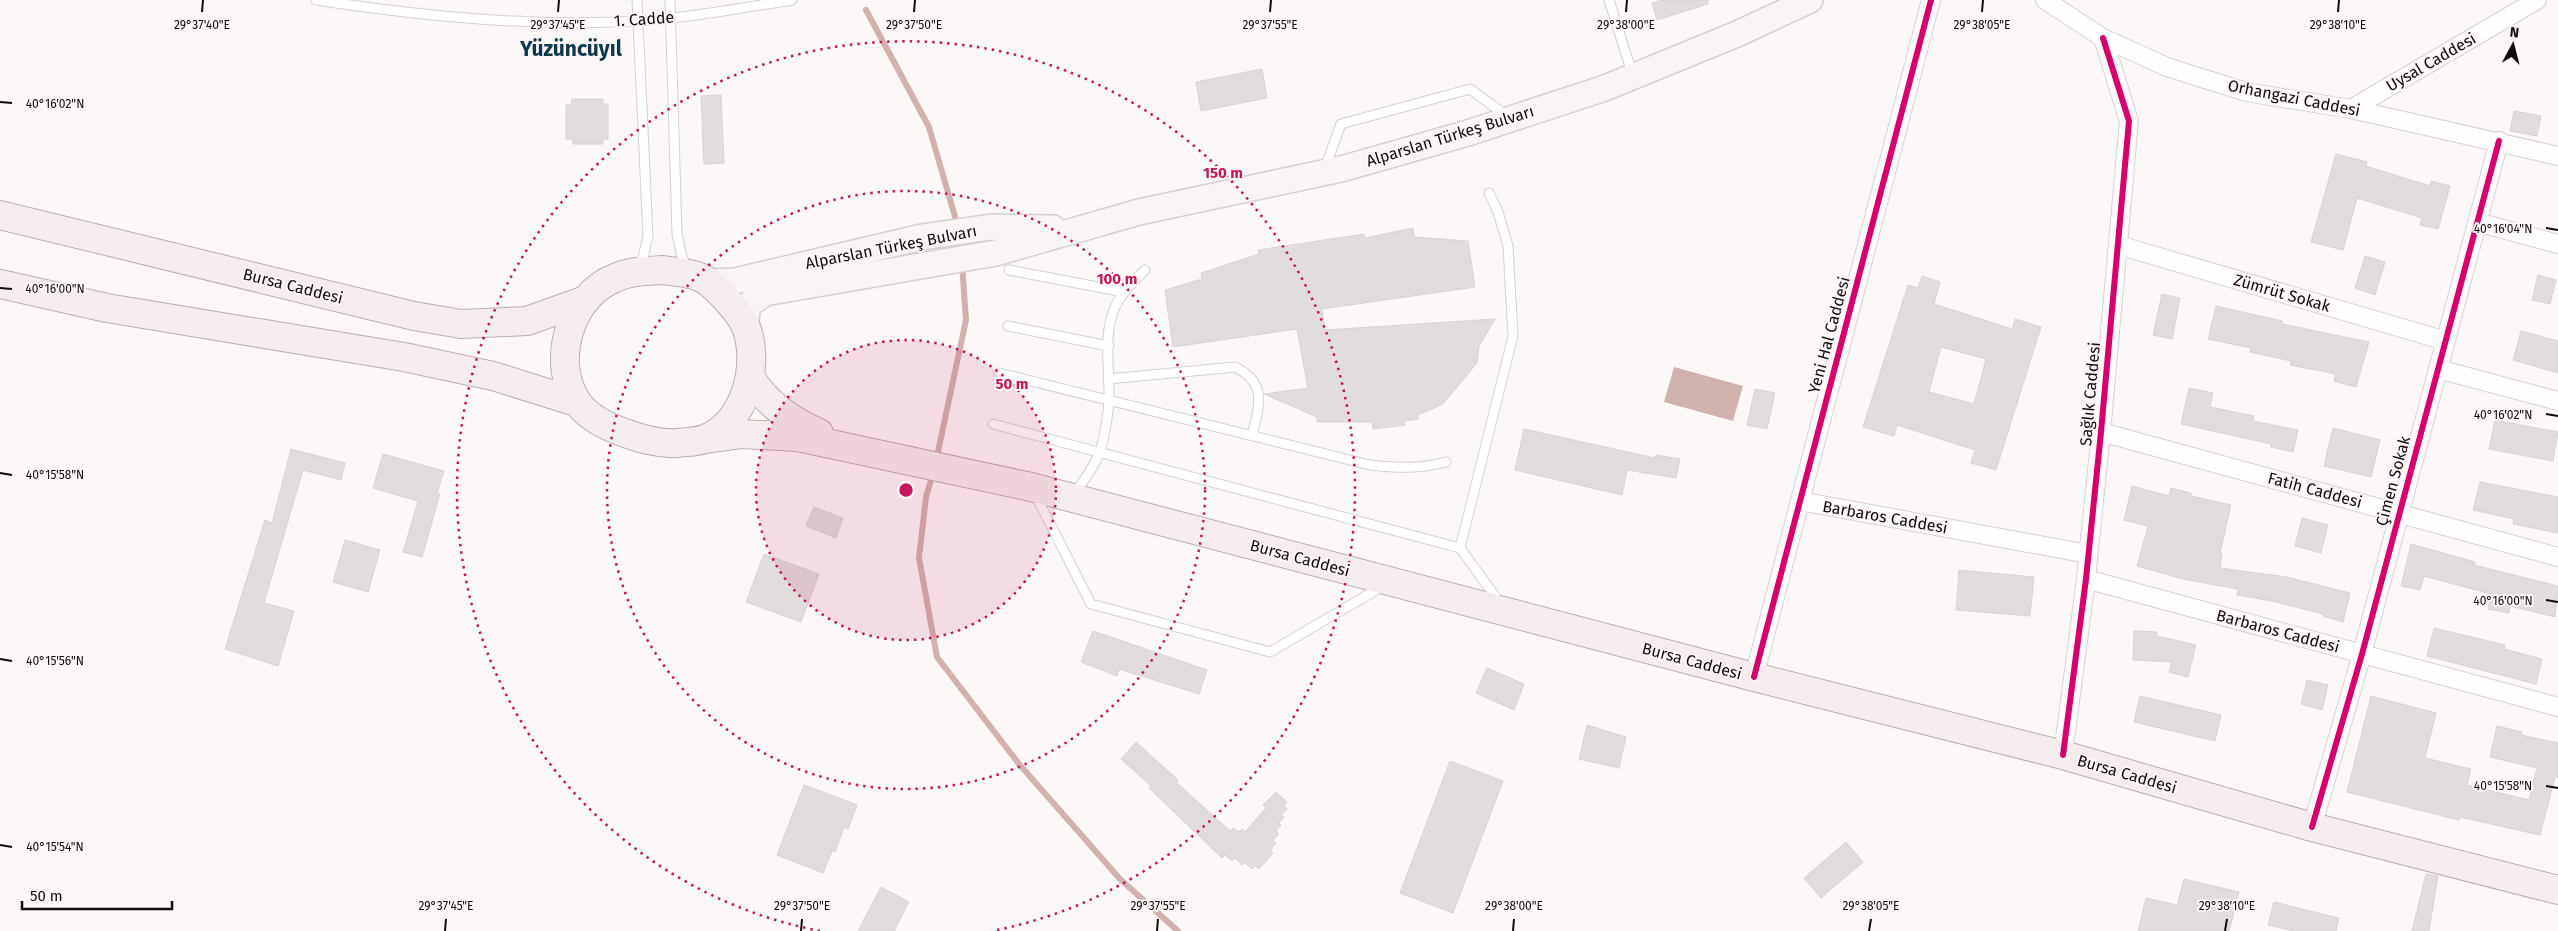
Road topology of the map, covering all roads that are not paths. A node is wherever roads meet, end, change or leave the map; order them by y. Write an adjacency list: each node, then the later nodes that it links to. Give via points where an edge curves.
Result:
1 (316, 0): 11 (lane, 1. Cadde, via 414,15 541,23)
2 (637, 0): 11 (lane)
3 (670, 0): 10 (lane)
4 (792, 0): 10 (lane, 1. Cadde)
5 (1609, 0): 13 (lane)
6 (1810, 0): 13 (main road, Alparslan Türkeş Bulvarı)
7 (1931, 0): 52 (street, Yeni Hal Caddesi)
8 (2046, 0): 12 (street, Orhangazi Caddesi)
9 (2537, 0): 14 (street, Uysal Caddesi)
10 (670, 18): 11 (lane, 1. Cadde); 28 (lane, via 677,234 682,257)
11 (637, 21): 27 (lane, via 648,236 643,258)
12 (2103, 38): 14 (street, Orhangazi Caddesi, via 2167,67 2246,92); 24 (street, Sağlık Caddesi, via 2128,122)
13 (1633, 76): 15 (main road, Alparslan Türkeş Bulvarı)
14 (2350, 109): 16 (street, Orhangazi Caddesi)
15 (1511, 119): 18 (main road, Alparslan Türkeş Bulvarı); 18 (lane, via 1470,88 1341,124)
16 (2499, 141): 17 (street, Orhangazi Caddesi); 21 (street, Çimen Sokak)
17 (2558, 156)
18 (1324, 172): 22 (main road, Alparslan Türkeş Bulvarı)
19 (1489, 192): 54 (lane, via 1508,246 1513,336)
20 (0, 215): 31 (main road, Bursa Caddesi, via 414,316 461,324 527,321)
21 (2477, 222): 23 (street); 34 (street, Çimen Sokak)
22 (1076, 229): 25 (main road, Alparslan Türkeş Bulvarı); 28 (main road, Alparslan Türkeş Bulvarı, via 992,227 922,237 735,281)
23 (2558, 244)
24 (2118, 245): 34 (street, Zümrüt Sokak); 44 (street, Sağlık Caddesi)
25 (1003, 262): 30 (lane); 32 (main road, Alparslan Türkeş Bulvarı, via 930,266 765,293 748,305)
26 (1145, 270): 30 (lane)
27 (630, 273): 28 (main road, via 663,270); 31 (main road, via 600,286)
28 (700, 278): 32 (main road, via 735,309)
29 (0, 284): 42 (main road, via 107,308 404,357 494,376)
30 (1124, 292): 35 (lane, via 1110,323)
31 (586, 300): 42 (main road, via 573,320 565,342 566,372)
32 (746, 326): 38 (main road, via 751,348)
33 (1008, 326): 35 (lane)
34 (2446, 341): 36 (street, Çimen Sokak)
35 (1109, 346): 39 (lane)
36 (2438, 369): 41 (street); 53 (street, Çimen Sokak)
37 (999, 373): 40 (lane)
38 (750, 376): 46 (main road, via 743,402 726,426); 47 (main road, Bursa Caddesi, via 759,391 777,409 798,424)
39 (1108, 379): 40 (lane); 45 (lane, via 1235,367 1250,377 1260,400)
40 (1109, 398): 45 (lane); 48 (lane)
41 (2558, 400)
42 (576, 402): 46 (main road, Bursa Caddesi, via 611,428 642,439 676,443)
43 (993, 424): 48 (lane)
44 (2101, 432): 53 (street, Fatih Caddesi); 55 (street, Sağlık Caddesi)
45 (1252, 436): 49 (lane, via 1370,465 1424,468)
46 (706, 439): 47 (main road, Bursa Caddesi, via 768,434)
47 (853, 447): 50 (main road, Bursa Caddesi)
48 (1100, 451): 51 (lane); 54 (lane)
49 (1446, 462)
50 (1031, 487): 51 (main road, Bursa Caddesi); 58 (lane, via 1090,604 1270,652)
51 (1073, 498): 58 (main road, Bursa Caddesi)
52 (1800, 501): 55 (street, Barbaros Caddesi); 61 (street, Yeni Hal Caddesi)
53 (2399, 513): 56 (street, Fatih Caddesi); 60 (street, Çimen Sokak)
54 (1460, 548): 59 (lane)
55 (2088, 554): 57 (street, Sağlık Caddesi)
56 (2558, 556)
57 (2086, 579): 60 (street, Barbaros Caddesi); 63 (street, Sağlık Caddesi)
58 (1389, 582): 59 (main road, Bursa Caddesi)
59 (1506, 611): 61 (main road, Bursa Caddesi)
60 (2362, 654): 62 (street, Barbaros Caddesi); 64 (street, Çimen Sokak)
61 (1754, 677): 63 (main road, Bursa Caddesi)
62 (2558, 707)
63 (2063, 755): 64 (main road, Bursa Caddesi)
64 (2312, 827): 65 (main road, Bursa Caddesi)
65 (2558, 890)

